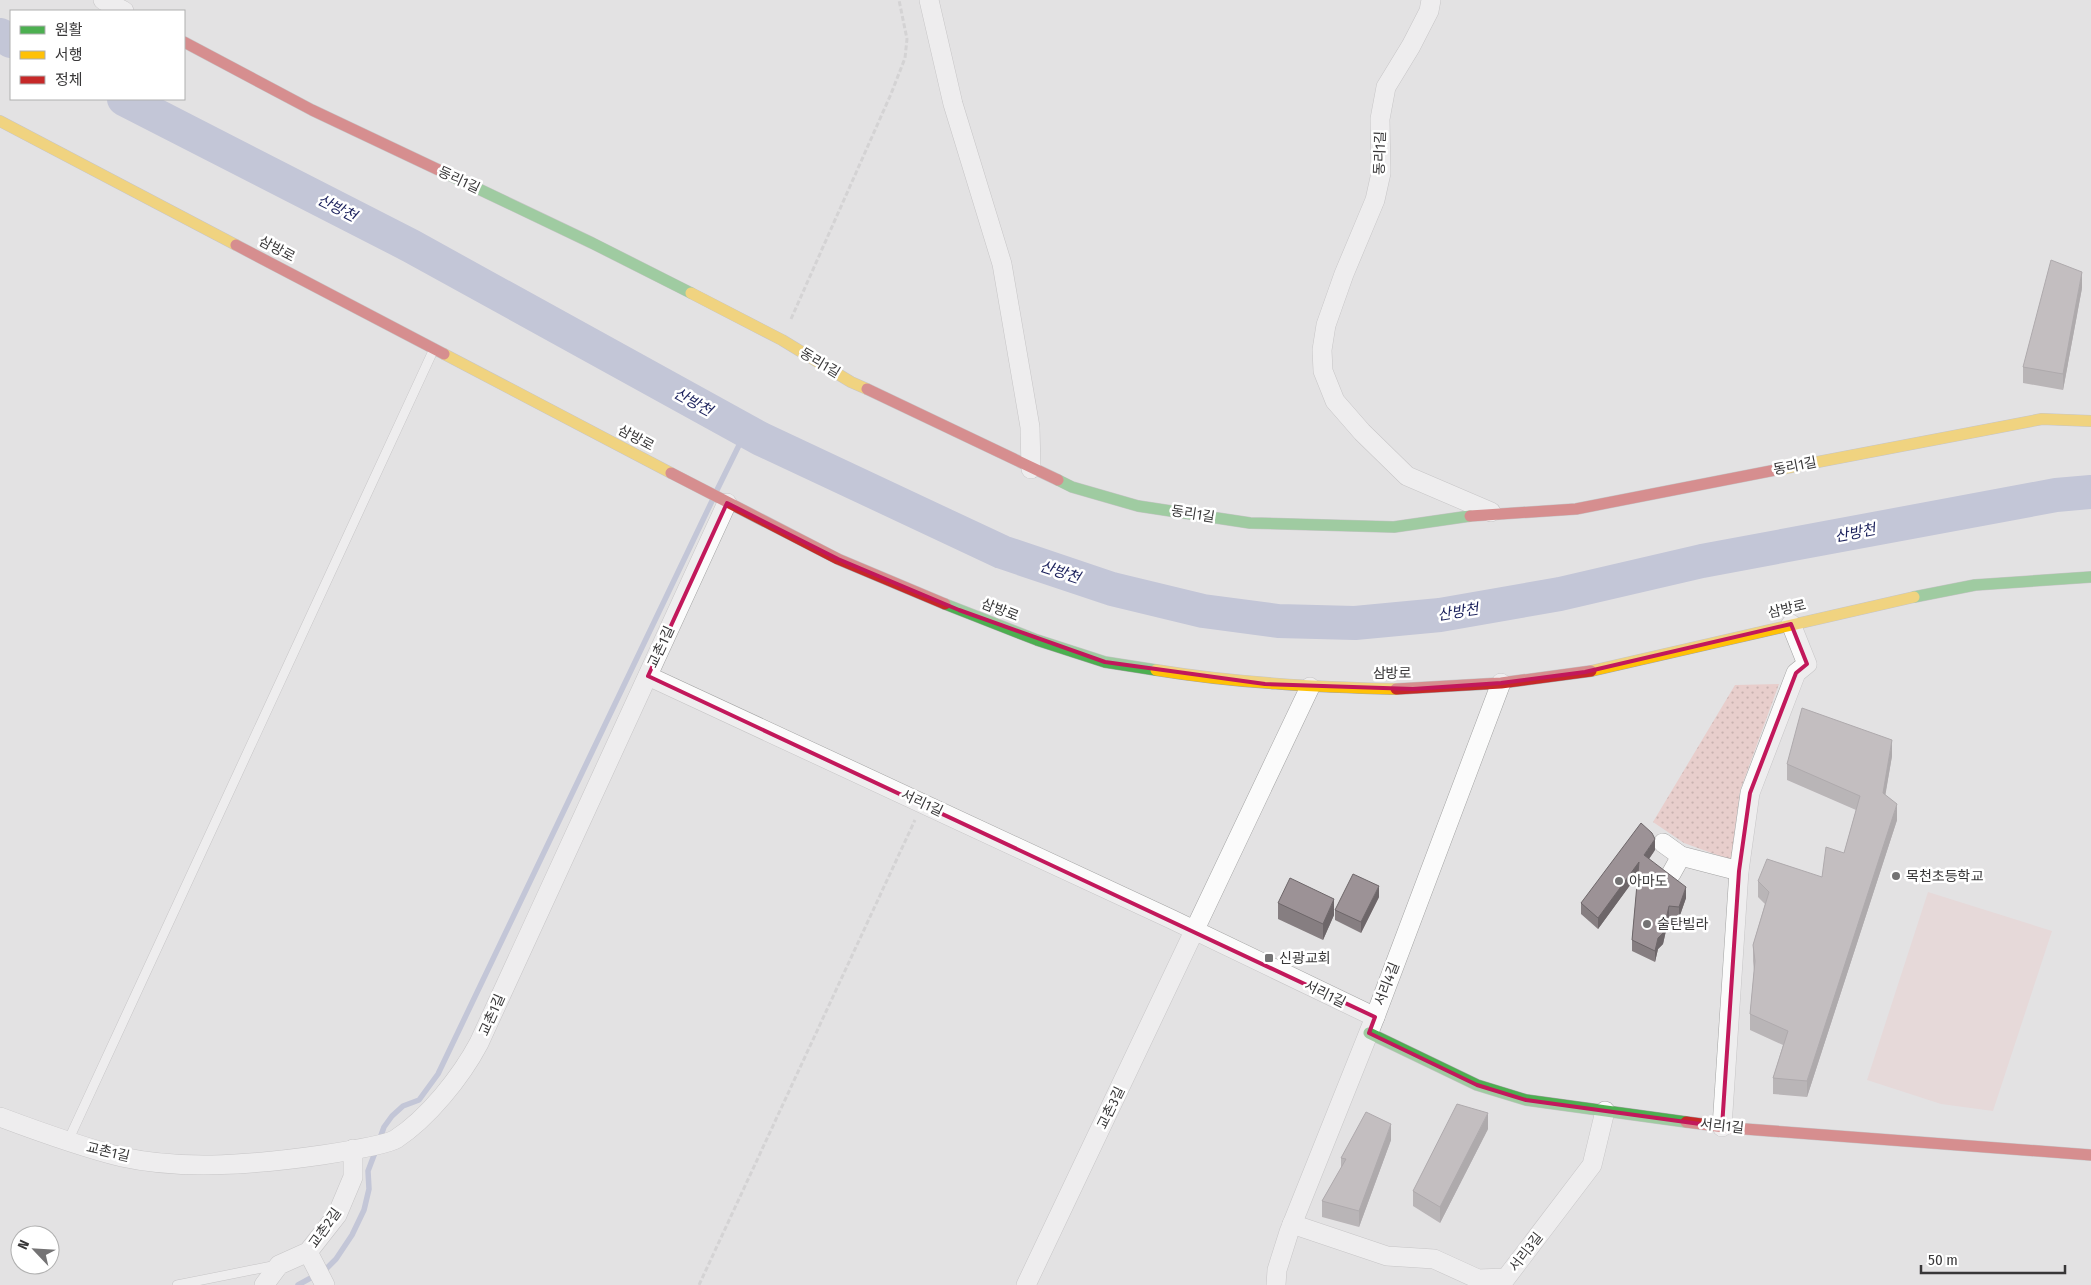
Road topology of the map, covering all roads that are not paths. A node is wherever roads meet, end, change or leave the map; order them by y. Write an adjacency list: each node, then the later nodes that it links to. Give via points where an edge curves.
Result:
1 (103, 0): 4 (street)
2 (929, 0): 9 (street, via 953,104 1002,264 1030,427)
3 (1431, 0): 11 (street, 동리1길, via 1411,46 1386,87 1380,119 1381,172 1375,200 1326,325 1323,371 1335,401 1407,476)
4 (122, 10)
5 (185, 43): 9 (street, 동리1길, via 312,110 592,243 782,340 851,382)
6 (0, 121): 7 (street, 삼방로)
7 (434, 348): 10 (street, 삼방로); 26 (lane)
8 (2091, 421): 11 (street, 동리1길, via 2042,419 1576,509)
9 (1031, 469): 11 (street, 동리1길, via 1072,486 1138,506 1250,523 1394,527 1465,516)
10 (726, 502): 14 (street, 교촌1길); 16 (street, 삼방로, via 838,559 915,592 1037,640 1105,662 1198,677)
11 (1499, 516)
12 (2091, 578): 13 (street, 삼방로, via 1975,585)
13 (1791, 624): 15 (street, 삼방로, via 1585,672); 19 (street, via 1807,664 1796,673 1750,793)
14 (648, 676): 21 (street, 서리1길); 27 (street, 교촌1길, via 470,1060 448,1090 415,1123 392,1141)
15 (1501, 683): 16 (street, 삼방로, via 1413,688); 22 (street, 서리4길)
16 (1310, 687): 21 (street)
17 (1663, 843): 18 (street)
18 (1681, 856): 19 (street); 20 (street)
19 (1739, 871): 25 (street)
20 (1671, 874)
21 (1195, 930): 22 (street, 서리1길); 35 (street, 교촌3길)
22 (1372, 1025): 23 (street, 서리1길, via 1477,1085 1526,1100); 29 (street, 서리4길)
23 (1604, 1111): 25 (street, 서리1길); 29 (street, 서리3길, via 1592,1166 1506,1278 1478,1279 1434,1259 1387,1256)
24 (0, 1117): 26 (street, 교촌1길)
25 (1722, 1127): 28 (street, 서리1길)
26 (68, 1141): 27 (street, 교촌1길, via 124,1157 183,1164 262,1163)
27 (359, 1148): 30 (street, 교촌2길, via 353,1176 337,1215)
28 (2091, 1155)
29 (1292, 1224): 36 (street, 서리4길, via 1277,1270)
30 (310, 1257): 31 (street, 교촌2길); 34 (street)
31 (278, 1265): 32 (lane); 33 (street)
32 (177, 1285)
33 (264, 1285)
34 (324, 1285)
35 (1026, 1285)
36 (1276, 1285)

